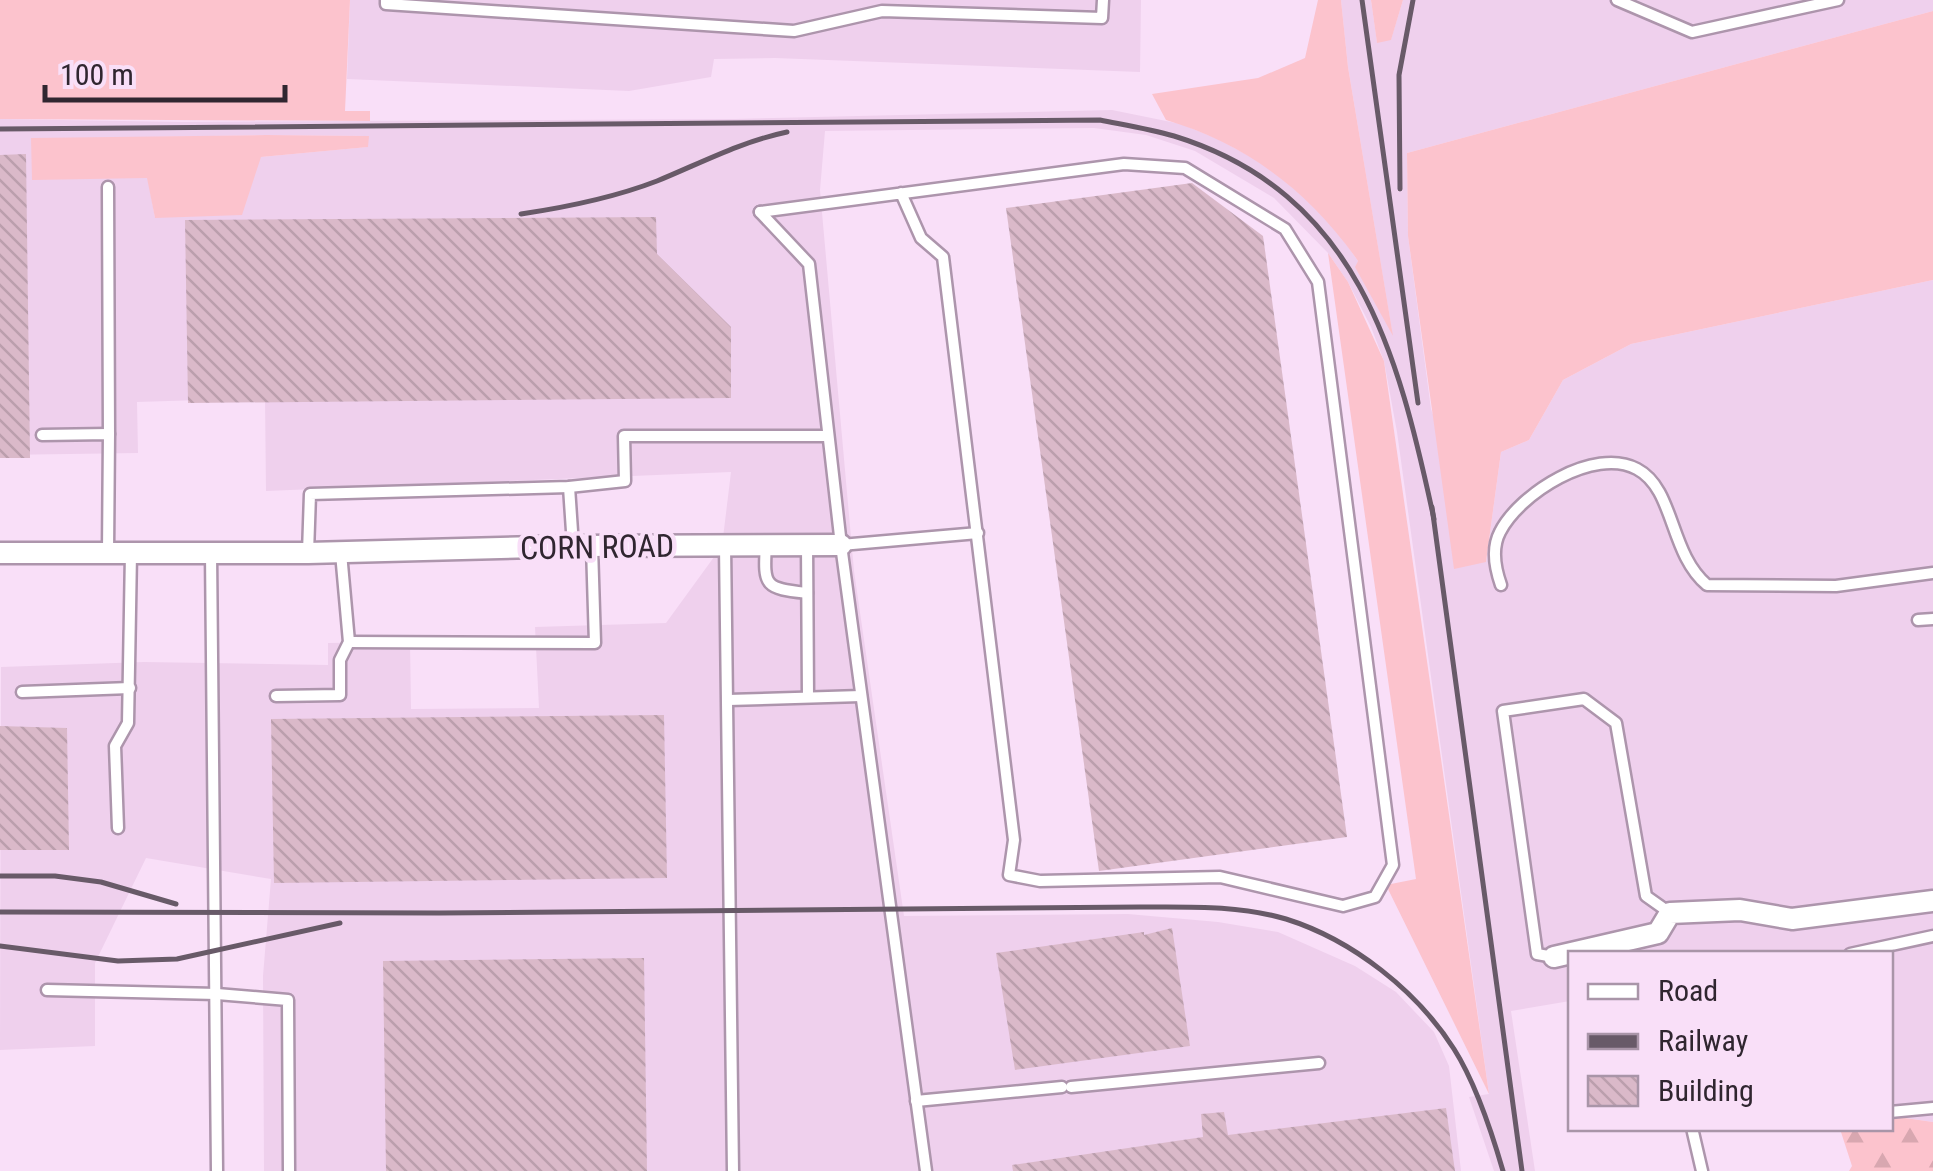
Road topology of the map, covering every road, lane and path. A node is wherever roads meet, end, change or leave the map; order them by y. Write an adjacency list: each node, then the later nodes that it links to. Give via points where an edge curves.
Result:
1 (386, 0): 2 (lane, via 794,32 882,12 1102,18)
2 (1103, 0)
3 (1617, 0): 4 (lane, via 1692,32)
4 (1838, 0)
5 (108, 188): 7 (lane)
6 (901, 193): 9 (lane, via 760,212 808,264); 11 (lane, via 921,238 943,256); 11 (lane, via 1124,164 1185,168 1285,229 1318,282 1393,865 1375,897 1343,906 1220,877 1040,881 1009,875 1014,840)
7 (109, 434): 8 (lane); 17 (lane)
8 (42, 436)
9 (828, 436): 10 (lane, via 624,436 625,481); 14 (lane)
10 (569, 487): 15 (lane); 22 (lane, via 310,494)
11 (978, 533): 14 (lane)
12 (766, 545): 13 (street, CORN ROAD); 16 (street, CORN ROAD); 25 (lane, via 764,576 770,586)
13 (807, 545): 14 (street, CORN ROAD); 25 (lane)
14 (841, 545): 32 (lane)
15 (583, 546): 16 (street, CORN ROAD); 19 (street, CORN ROAD); 28 (lane, via 595,643)
16 (725, 546): 34 (lane)
17 (108, 552): 18 (street, CORN ROAD); 20 (street, CORN ROAD)
18 (131, 552): 21 (street, CORN ROAD); 29 (lane)
19 (341, 552): 22 (street, CORN ROAD); 28 (lane)
20 (0, 553)
21 (211, 553): 22 (street, CORN ROAD); 44 (lane)
22 (308, 554)
23 (1933, 573): 24 (lane, via 1836,586 1707,585 1682,555 1653,482 1638,469 1601,464 1554,480 1519,504 1499,534)
24 (1500, 585)
25 (807, 593): 33 (lane)
26 (1933, 619): 27 (lane)
27 (1918, 620)
28 (349, 642): 31 (lane, via 340,660 340,695)
29 (130, 688): 30 (lane); 35 (lane, via 128,723 116,746)
30 (22, 692)
31 (276, 696)
32 (861, 696): 33 (lane); 46 (lane)
33 (808, 698): 34 (lane)
34 (728, 700): 52 (lane)
35 (118, 828)
36 (1933, 902): 37 (street, via 1792,919 1740,910)
37 (1670, 912): 39 (street, via 1658,932); 42 (lane, via 1646,896 1616,723 1584,700 1503,710 1537,954)
38 (1933, 936): 40 (lane)
39 (1579, 951)
40 (1859, 951)
41 (1568, 954): 42 (street)
42 (1554, 957)
43 (47, 990): 44 (lane)
44 (216, 994): 50 (lane); 51 (lane, via 288,1000)
45 (1319, 1063): 46 (lane)
46 (916, 1101): 53 (lane)
47 (1933, 1108): 48 (lane)
48 (1893, 1112)
49 (1693, 1131): 54 (lane)
50 (217, 1171)
51 (289, 1171)
52 (733, 1171)
53 (926, 1171)
54 (1702, 1171)

